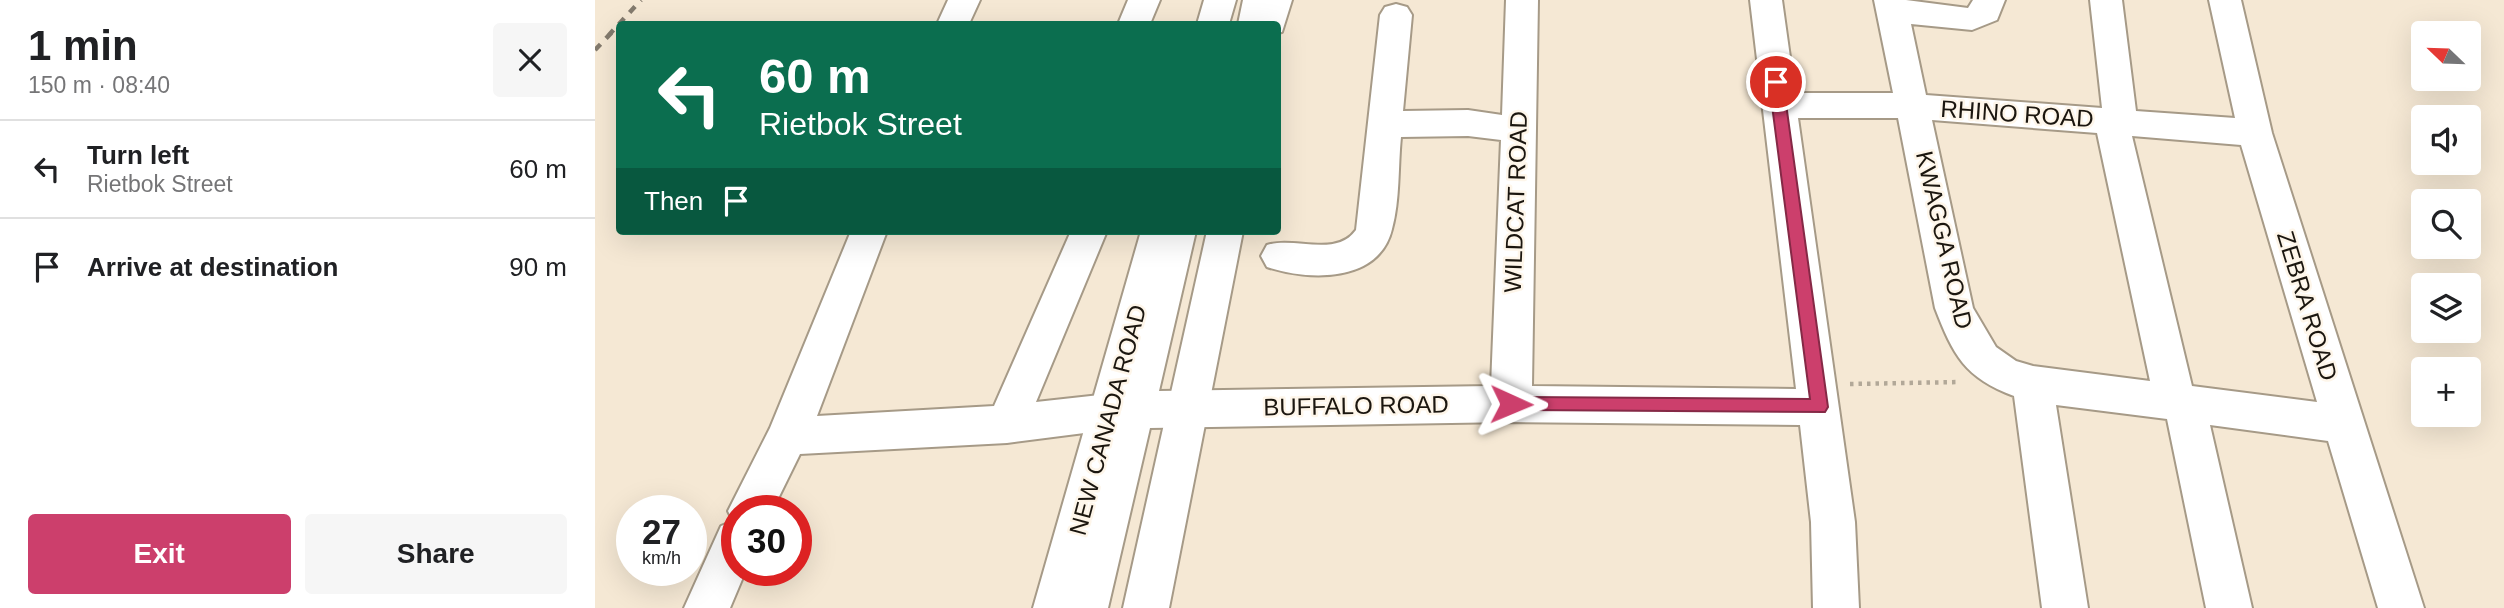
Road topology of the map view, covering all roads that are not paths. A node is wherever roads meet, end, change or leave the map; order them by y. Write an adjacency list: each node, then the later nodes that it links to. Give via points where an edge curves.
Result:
1 (964, 0): 14 (street)
2 (1145, 0): 15 (street)
3 (1220, 0): 16 (street)
4 (1232, 0): 17 (street)
5 (1259, 0): 18 (street)
6 (1276, 0): 19 (street)
7 (1522, 0): 24 (street, WILDCAT ROAD)
8 (1766, 0): 20 (street)
9 (1989, 0): 12 (street, via 1986,12 1972,19)
10 (2106, 0): 22 (street)
11 (2225, 0): 25 (street, ZEBRA ROAD)
12 (1892, 6): 21 (street, KWAGGA ROAD)
13 (1396, 15): 23 (street)
14 (954, 21)
15 (1135, 21)
16 (1214, 21)
17 (1227, 21)
18 (1255, 21)
19 (1272, 21)
20 (1778, 105): 21 (street, RHINO ROAD); 34 (street)
21 (1914, 106): 22 (street, RHINO ROAD); 33 (street, KWAGGA ROAD, via 1955,308 1979,360)
22 (2116, 121): 25 (street, RHINO ROAD); 35 (street)
23 (1386, 124): 24 (street, via 1468,123); 32 (street, via 1374,230 1364,251 1347,259)
24 (1518, 130): 36 (street, WILDCAT ROAD)
25 (2255, 133): 39 (street, ZEBRA ROAD)
26 (867, 235): 40 (street)
27 (1087, 235): 38 (street)
28 (1159, 235): 37 (street, NEW CANADA ROAD)
29 (1177, 235): 37 (street, NEW CANADA ROAD)
30 (1207, 235): 37 (street, NEW CANADA ROAD)
31 (1223, 235): 37 (street, NEW CANADA ROAD)
32 (1279, 256)
33 (2016, 378): 35 (street); 49 (street)
34 (1818, 396): 36 (street, BUFFALO ROAD); 48 (street, via 1833,522)
35 (2180, 402): 39 (street); 50 (street)
36 (1511, 404): 37 (street, BUFFALO ROAD)
37 (1149, 410): 38 (street, BUFFALO ROAD); 44 (street, NEW CANADA ROAD, via 1087,497); 45 (street, NEW CANADA ROAD); 46 (street, NEW CANADA ROAD); 47 (street, NEW CANADA ROAD)
38 (1007, 424): 40 (street, BUFFALO ROAD)
39 (2344, 424): 51 (street, ZEBRA ROAD)
40 (788, 436): 41 (street)
41 (758, 495)
42 (721, 577): 43 (street)
43 (707, 608)
44 (1056, 608)
45 (1085, 608)
46 (1124, 608)
47 (1146, 608)
48 (1836, 608)
49 (2065, 608)
50 (2229, 608)
51 (2401, 608)

